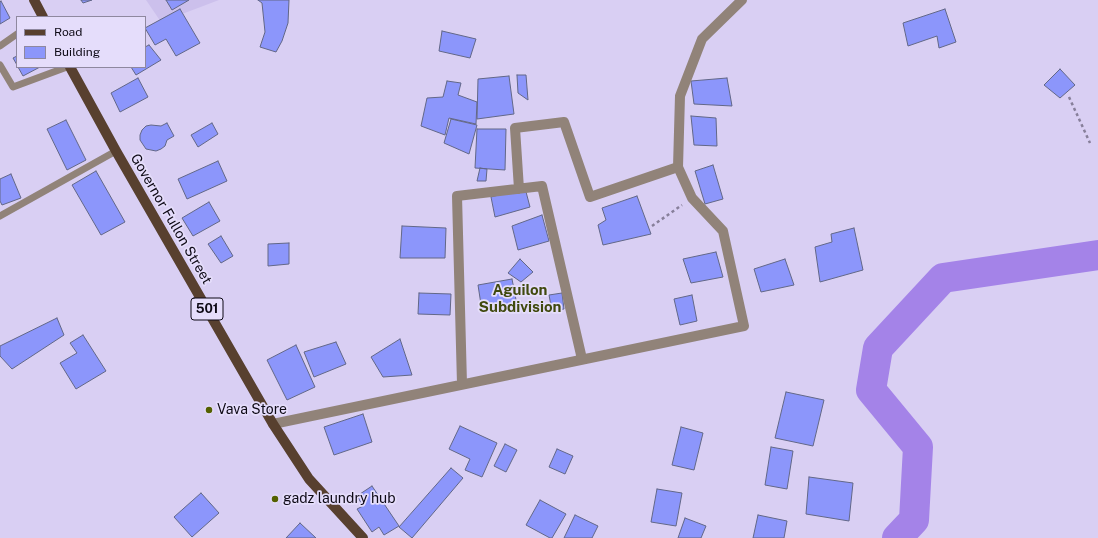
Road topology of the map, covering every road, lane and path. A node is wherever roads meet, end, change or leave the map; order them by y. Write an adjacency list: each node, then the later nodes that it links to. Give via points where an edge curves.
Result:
1 (34, 0): 3 (main road)
2 (742, 0): 12 (street, via 702,39 680,96)
3 (42, 16)
4 (16, 35): 5 (lane)
5 (0, 46)
6 (0, 65): 7 (lane, via 12,87)
7 (64, 68)
8 (71, 68): 11 (main road, Governor Fullon Street / 501)
9 (1069, 97): 10 (path)
10 (1090, 143)
11 (116, 151): 15 (lane); 19 (main road, Governor Fullon Street / 501)
12 (678, 167): 13 (street, via 590,197 564,122 514,128); 14 (street)
13 (519, 189): 17 (street, via 542,186); 18 (street, via 457,196)
14 (692, 198): 16 (path); 17 (street, via 723,231 744,326)
15 (0, 216)
16 (652, 226)
17 (582, 359): 18 (street)
18 (462, 384): 19 (street)
19 (273, 424): 20 (main road, Governor Fullon Street / 501, via 309,479)
20 (363, 538)

